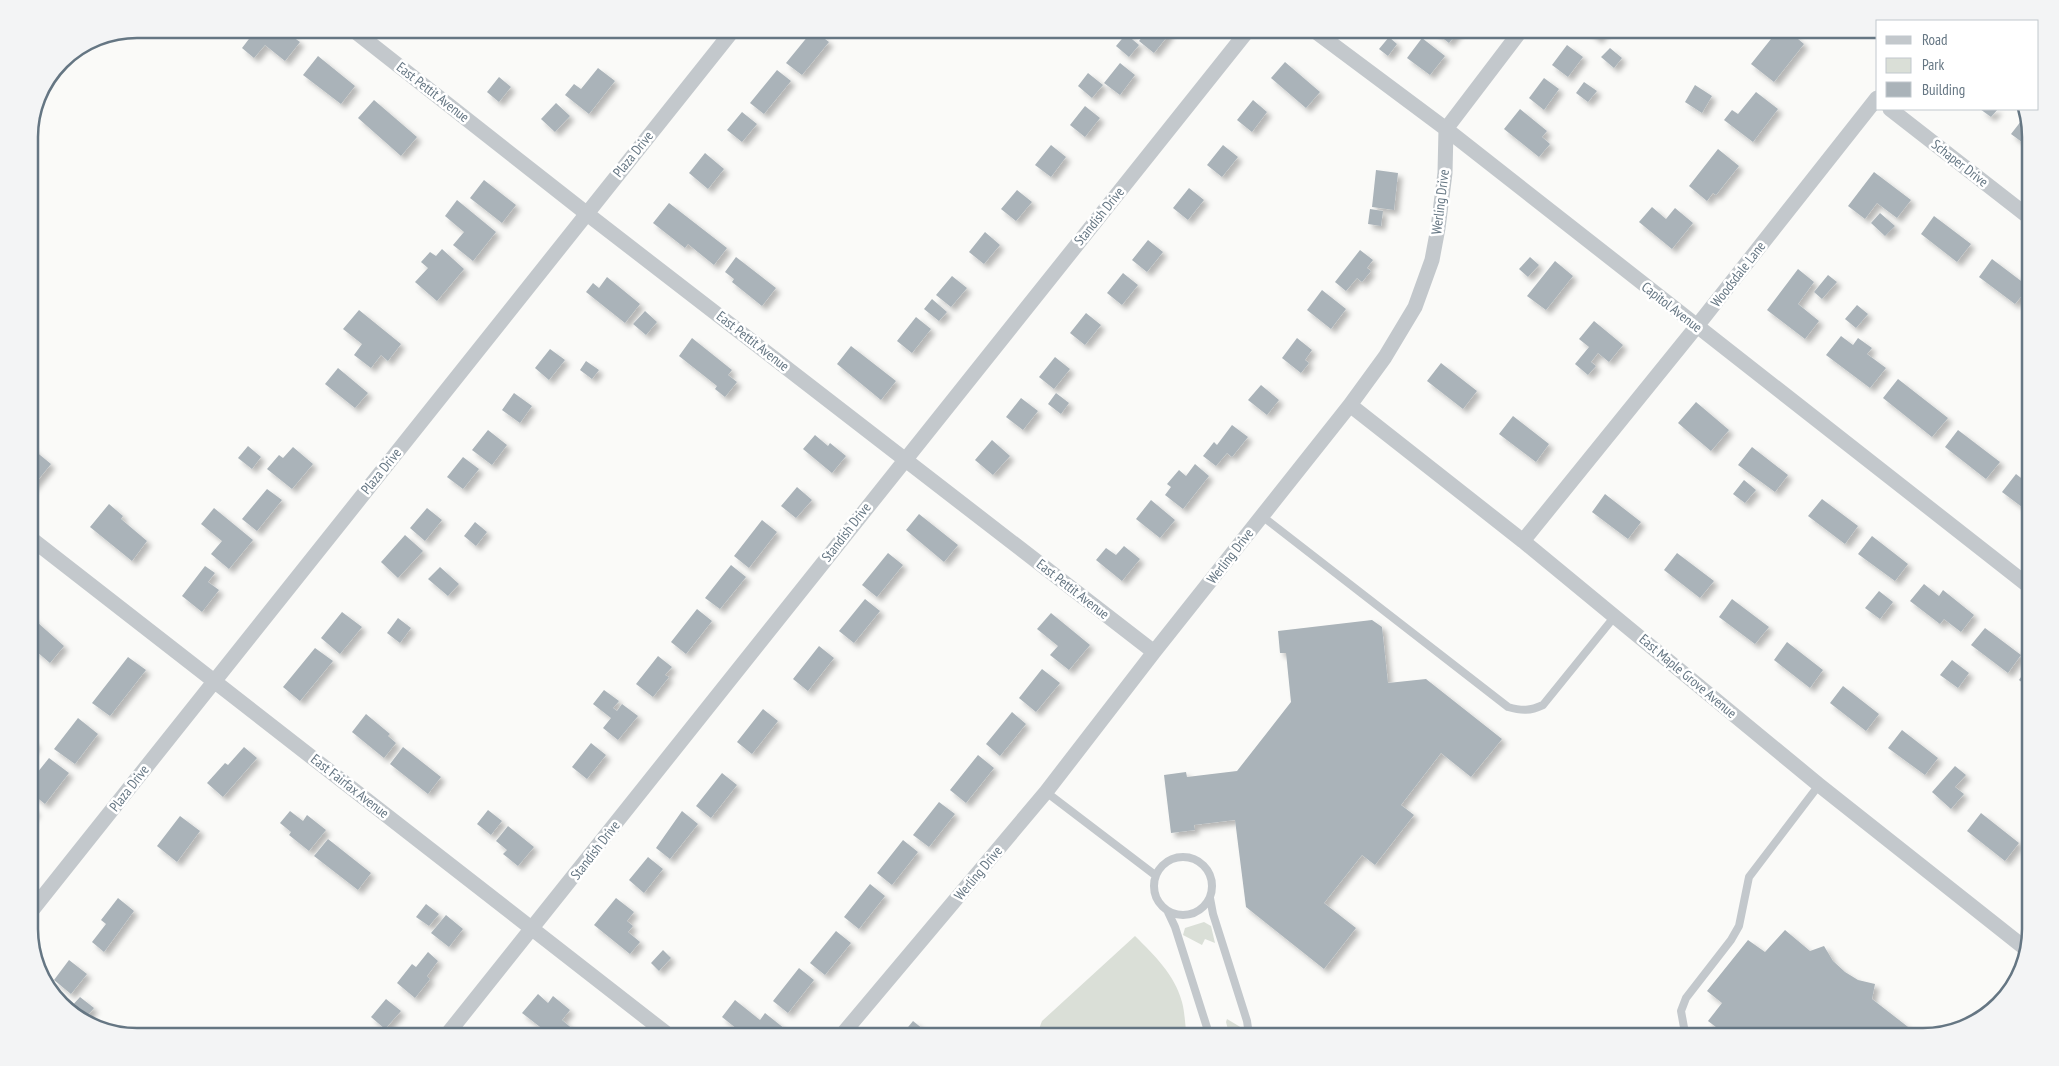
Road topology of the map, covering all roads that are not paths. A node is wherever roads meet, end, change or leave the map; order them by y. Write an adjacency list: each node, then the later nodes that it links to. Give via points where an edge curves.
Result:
1 (363, 38): 10 (street, East Pettit Avenue)
2 (727, 38): 10 (street, Plaza Drive)
3 (1242, 38): 13 (street, Standish Drive)
4 (1324, 38): 8 (street, Capitol Avenue)
5 (1515, 38): 8 (street)
6 (1876, 100): 11 (street, Woodsdale Lane)
7 (1891, 110): 9 (street, Schaper Drive)
8 (1446, 129): 11 (street, Capitol Avenue); 12 (street, Werling Drive, via 1438,228 1424,284 1403,330)
9 (2021, 211)
10 (586, 213): 13 (street, East Pettit Avenue); 20 (street, Plaza Drive)
11 (1697, 326): 15 (street, Woodsdale Lane); 17 (street, Capitol Avenue)
12 (1350, 405): 14 (street, Werling Drive); 15 (street, East Maple Grove Avenue)
13 (905, 458): 19 (street, East Pettit Avenue); 27 (street, Standish Drive)
14 (1262, 516): 18 (lane, via 1508,707 1520,711 1543,705); 19 (street, Werling Drive)
15 (1523, 541): 18 (street, East Maple Grove Avenue)
16 (38, 544): 20 (street, East Fairfax Avenue)
17 (2022, 580)
18 (1615, 615): 21 (street, East Maple Grove Avenue)
19 (1154, 652): 22 (street, Werling Drive)
20 (214, 680): 25 (street, Plaza Drive); 27 (street, East Fairfax Avenue)
21 (1819, 785): 28 (street, East Maple Grove Avenue); 34 (lane, via 1748,877 1739,926 1686,998 1681,1011)
22 (1046, 792): 23 (lane); 31 (street, Werling Drive)
23 (1156, 875): 24 (lane, via 1161,866 1178,857 1198,861 1211,877); 26 (lane, via 1155,896)
24 (1210, 898): 26 (lane, via 1196,913 1178,915); 33 (lane)
25 (38, 903)
26 (1168, 912): 32 (lane)
27 (532, 928): 29 (street, Standish Drive); 30 (street, East Fairfax Avenue)
28 (2020, 945)
29 (452, 1028)
30 (660, 1028)
31 (848, 1028)
32 (1207, 1028)
33 (1248, 1028)
34 (1684, 1028)

